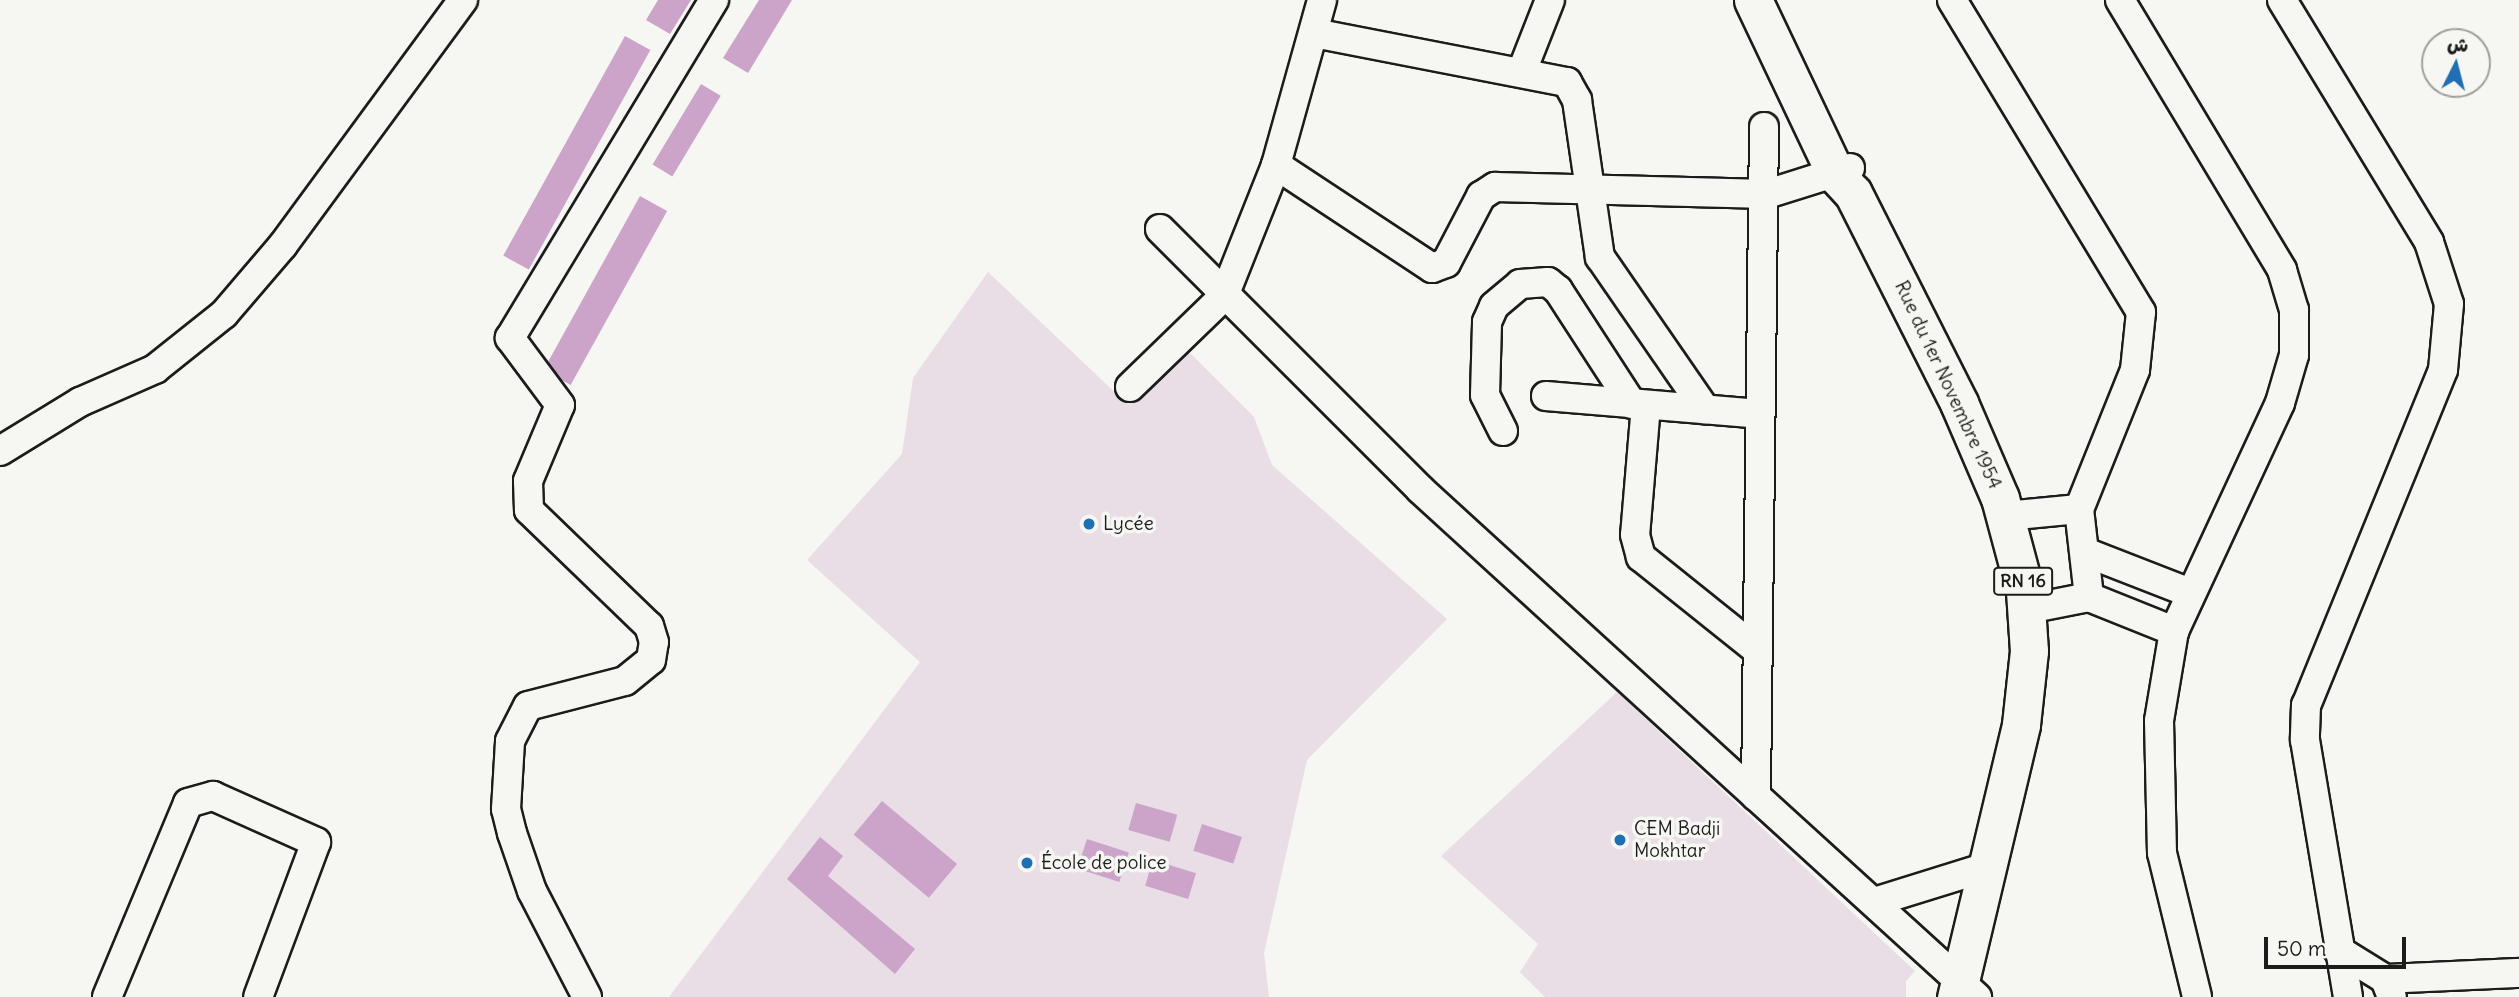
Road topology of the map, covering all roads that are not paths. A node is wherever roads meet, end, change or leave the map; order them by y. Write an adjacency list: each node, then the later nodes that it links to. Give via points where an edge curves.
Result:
1 (463, 0): 25 (street, via 283,245 224,314 155,369 80,402)
2 (714, 0): 43 (street, via 510,338 560,405 528,481 529,510 649,626 654,642 651,660 625,681 528,706 510,741 512,833 533,891)
3 (1322, 0): 10 (street)
4 (1550, 0): 11 (street)
5 (1753, 0): 14 (main road, RN 16)
6 (1774, 0): 14 (main road, RN 16)
7 (1952, 0): 26 (street, via 2141,312 2135,370)
8 (2120, 0): 29 (street, via 2282,270 2294,310 2294,355 2280,403)
9 (2282, 0): 37 (street, via 2429,242 2449,304 2443,370 2306,705 2305,740)
10 (1314, 33): 11 (street); 13 (street)
11 (1522, 71): 15 (street, via 1555,77 1574,90)
12 (1764, 127): 16 (street)
13 (1276, 165): 15 (street, via 1432,268 1446,263 1487,190); 18 (street)
14 (1847, 179): 16 (street); 27 (main road, Rue du 1er Novembre 1954 / RN 16, via 1915,307)
15 (1588, 189): 16 (street); 22 (street, via 1600,257)
16 (1767, 194): 23 (street)
17 (1160, 229): 18 (street)
18 (1223, 296): 19 (street); 34 (street, via 1421,490)
19 (1130, 387)
20 (1546, 396): 21 (street)
21 (1639, 405): 22 (street); 24 (street, via 1558,290 1548,282 1520,284 1494,306 1487,322 1485,395); 33 (street, via 1635,535 1641,557)
22 (1705, 409): 23 (street)
23 (1759, 414): 33 (street)
24 (1503, 431)
25 (0, 451)
26 (2079, 509): 27 (street); 28 (street)
27 (2006, 516): 31 (main road, Rue du 1er Novembre 1954 / RN 16)
28 (2085, 552): 29 (street); 30 (street)
29 (2190, 593): 32 (street)
30 (2089, 597): 31 (street); 32 (street)
31 (2028, 609): 35 (main road, Rue du 1er Novembre 1954 / RN 16, via 2021,726)
32 (2174, 631): 44 (street, via 2159,721 2158,797 2162,853)
33 (1757, 650): 34 (street)
34 (1756, 796): 36 (street)
35 (1984, 868): 36 (street); 40 (main road, Rue du 1er Novembre 1954 / RN 16)
36 (1874, 902): 40 (street)
37 (2338, 950): 39 (street); 45 (street)
38 (2519, 972): 39 (street)
39 (2388, 988)
40 (1964, 992)
41 (107, 997): 42 (street, via 188,803 213,796 316,842)
42 (258, 997)
43 (587, 997)
44 (2197, 997)
45 (2348, 997)

